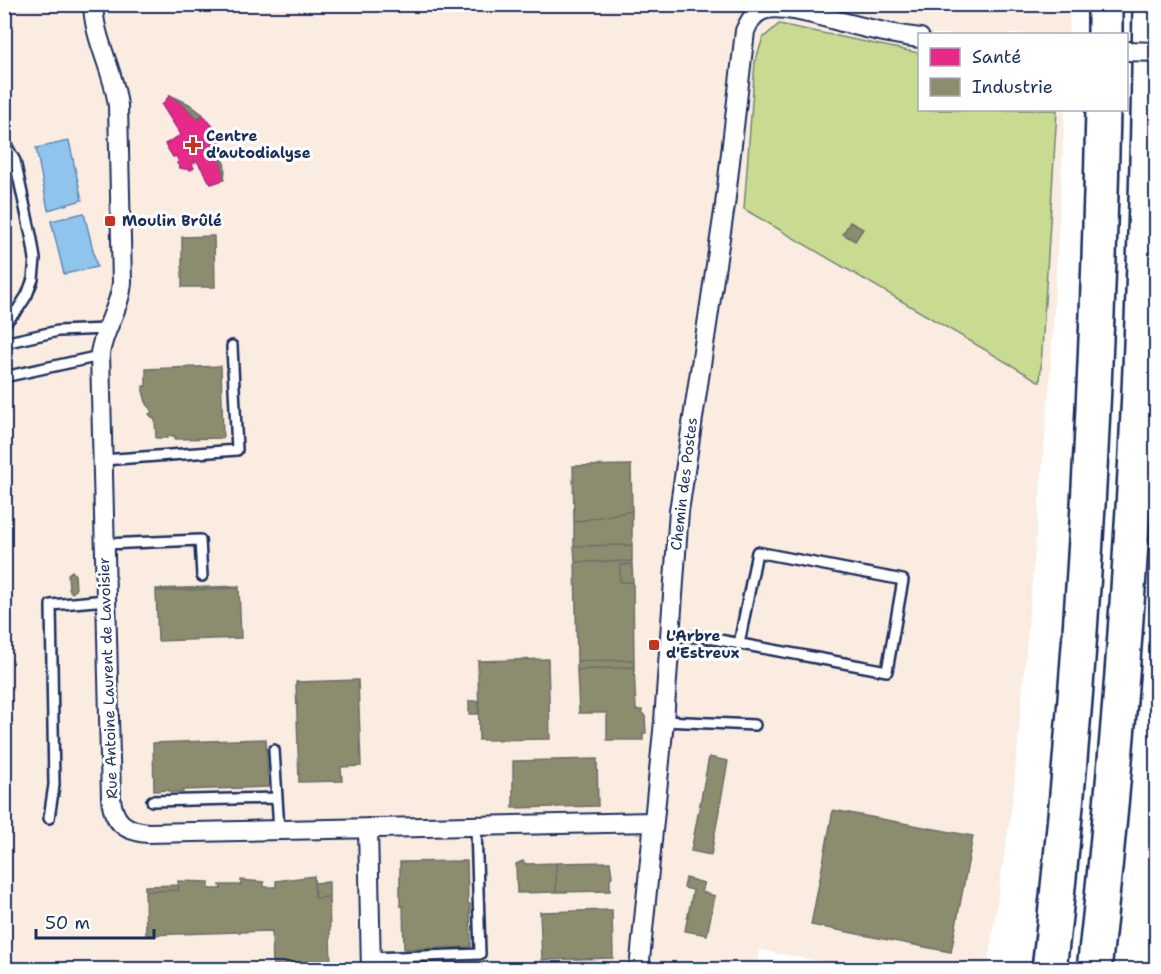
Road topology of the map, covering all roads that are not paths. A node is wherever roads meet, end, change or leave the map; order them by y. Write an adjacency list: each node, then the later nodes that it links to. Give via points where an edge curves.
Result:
1 (93, 4): 10 (street, Rue Antoine Laurent de Lavoisier, via 96,29 118,106 122,283 119,302)
2 (1150, 4): 34 (highway, via 1134,480 1115,759)
3 (756, 9): 4 (street, via 789,10); 19 (street, Chemin des Postes, via 743,44 725,206 679,511)
4 (918, 38)
5 (1128, 51): 6 (street, bridge)
6 (1156, 52)
7 (1103, 111): 33 (highway, via 1084,566)
8 (4, 141): 9 (lane, via 15,161 35,259 27,295)
9 (4, 324)
10 (106, 329): 11 (lane); 13 (street, Rue Antoine Laurent de Lavoisier)
11 (5, 339)
12 (232, 346): 15 (lane, via 237,450)
13 (100, 356): 14 (lane); 15 (street, Rue Antoine Laurent de Lavoisier)
14 (4, 377)
15 (103, 460): 16 (street, Rue Antoine Laurent de Lavoisier)
16 (105, 544): 17 (lane, via 200,540); 18 (street, Rue Antoine Laurent de Lavoisier)
17 (202, 576)
18 (106, 600): 26 (lane, via 51,606 54,785); 30 (street, Rue Antoine Laurent de Lavoisier, via 111,798 118,819 128,829 148,832)
19 (670, 636): 20 (lane); 21 (street, Chemin des Postes)
20 (739, 644): 20 (lane, via 887,672 903,580 757,552)
21 (664, 722): 22 (lane); 27 (street, Chemin des Postes)
22 (755, 725)
23 (274, 750): 24 (lane)
24 (277, 798): 25 (lane); 30 (lane)
25 (152, 801)
26 (50, 818)
27 (653, 822): 28 (street, Rue Antoine Laurent de Lavoisier); 32 (street, Chemin des Postes)
28 (476, 826): 29 (street, Rue Antoine Laurent de Lavoisier); 31 (lane, via 480,954)
29 (368, 828): 30 (street, Rue Antoine Laurent de Lavoisier); 31 (street)
30 (279, 830)
31 (371, 964)
32 (639, 969)
33 (1049, 969)
34 (1094, 969)

